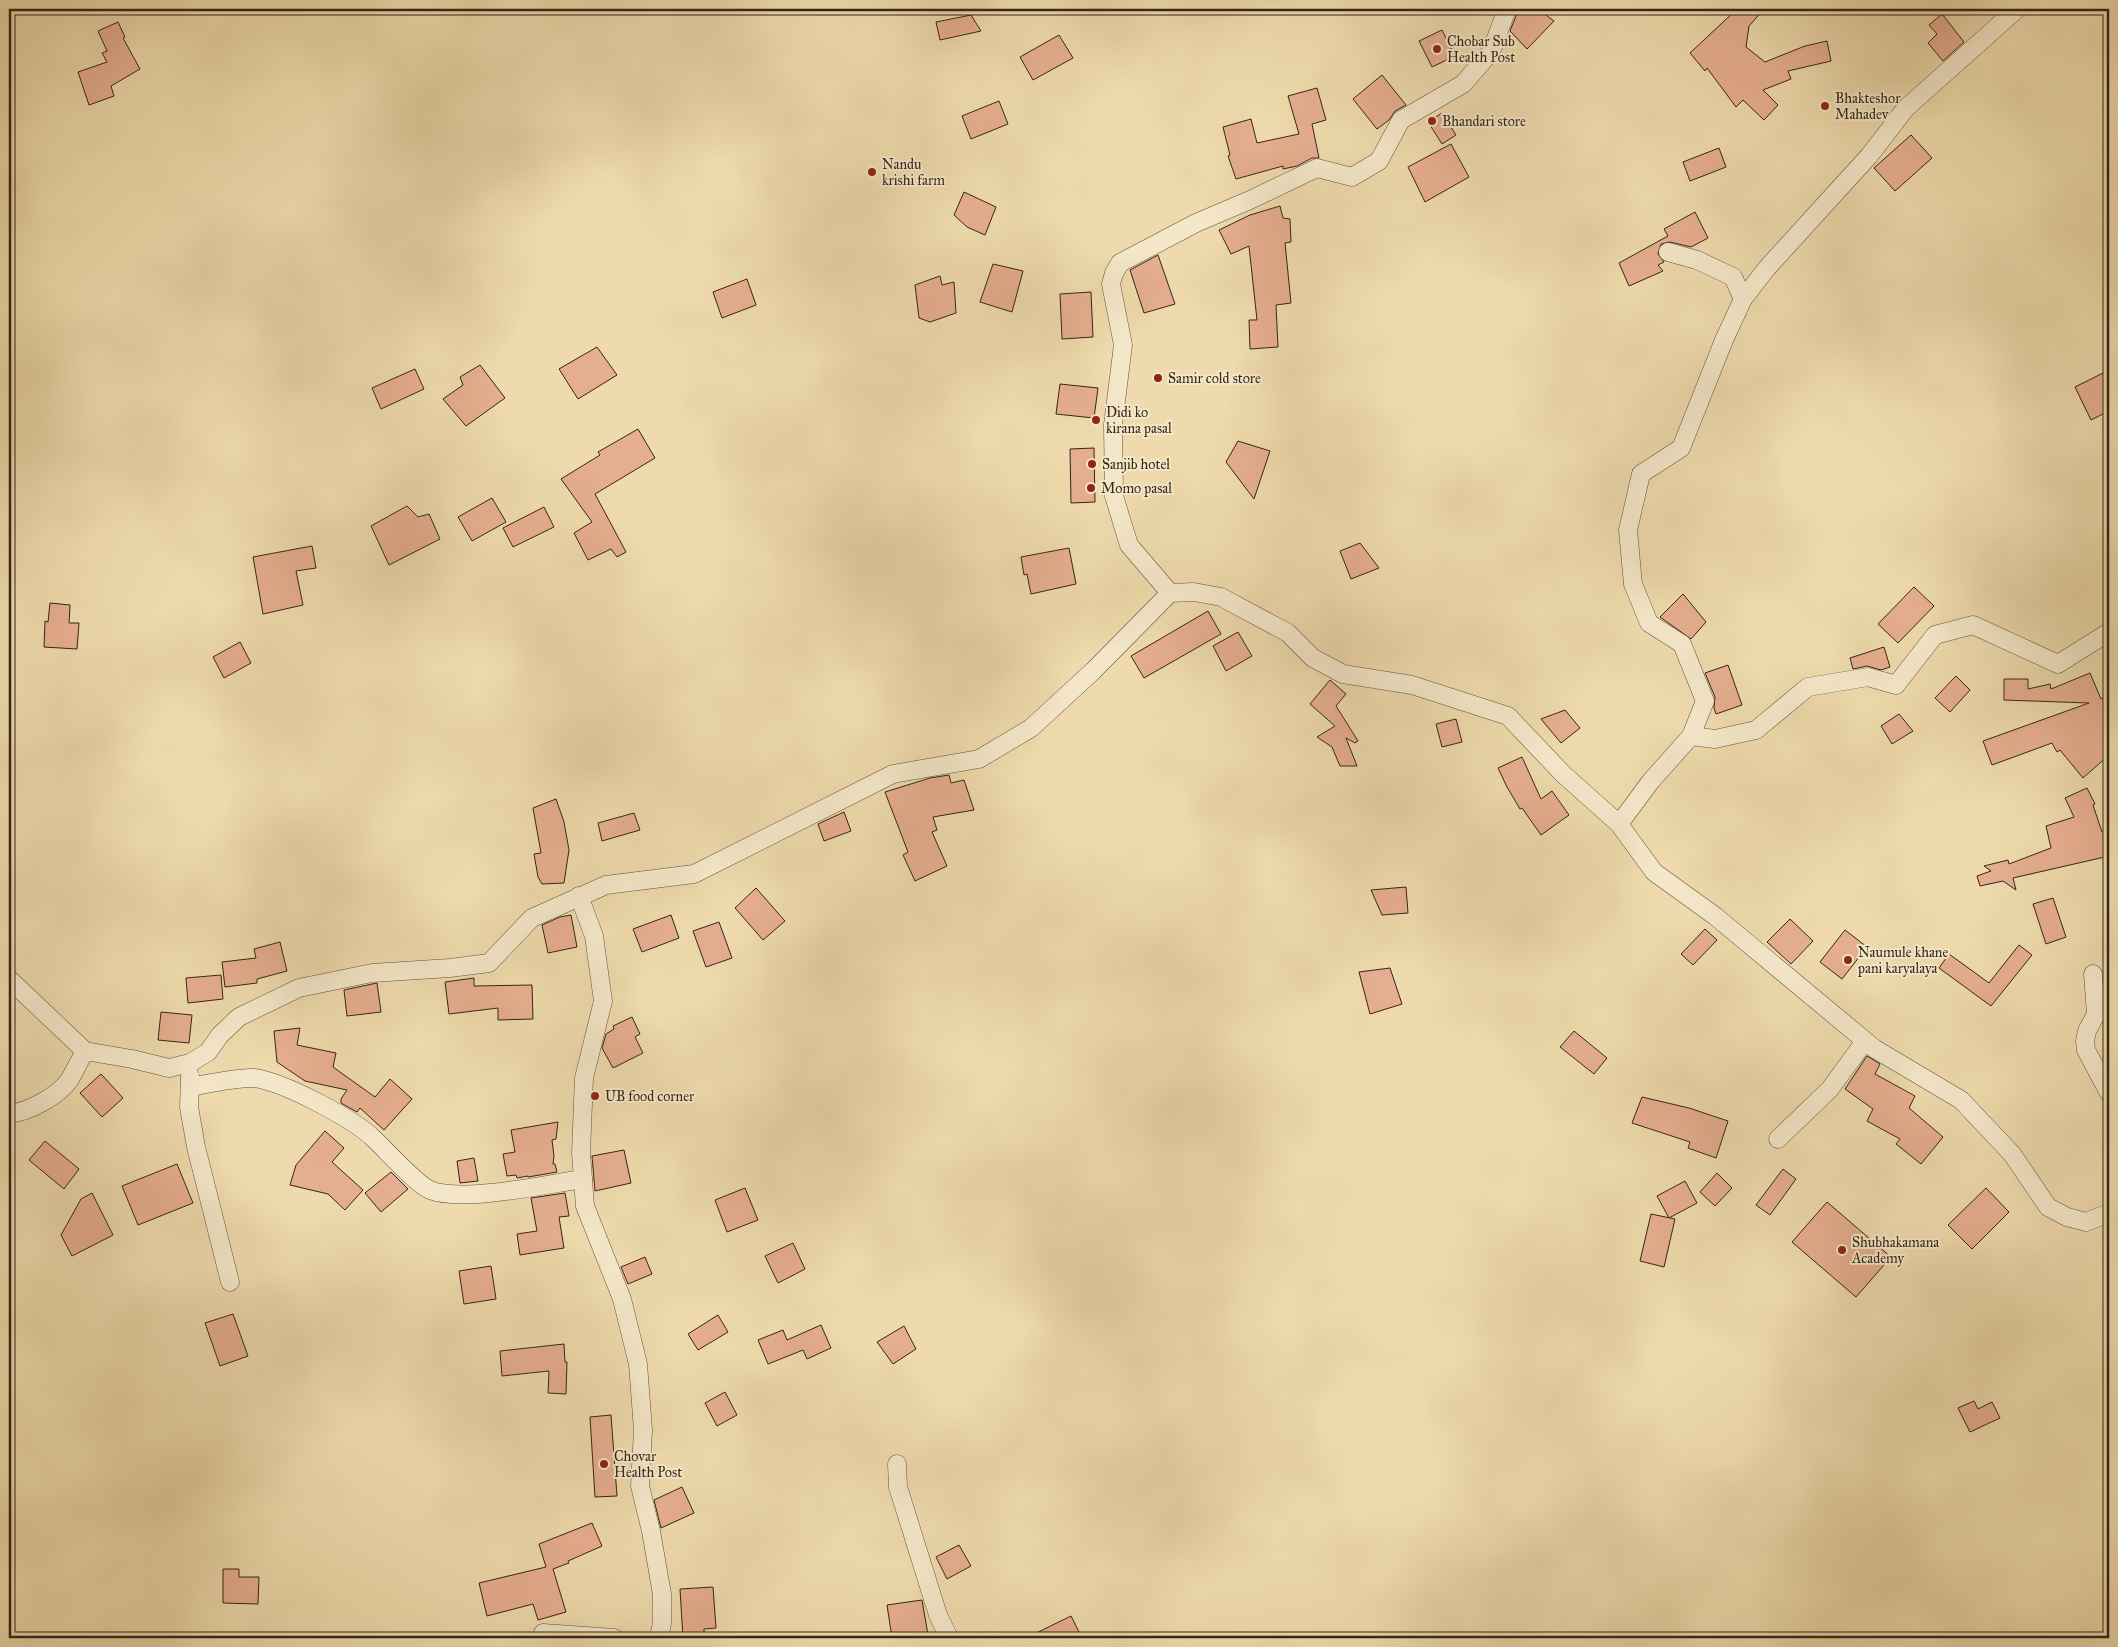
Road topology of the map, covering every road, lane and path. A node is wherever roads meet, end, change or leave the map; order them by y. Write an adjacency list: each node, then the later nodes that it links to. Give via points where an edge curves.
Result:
1 (1507, 9): 5 (street, via 1491,52 1463,84 1401,120 1379,161 1352,177 1317,168 1196,223 1120,264 1114,273 1111,284 1123,345 1113,426 1114,496 1129,545)
2 (2017, 9): 4 (street, via 1906,108 1869,156)
3 (1668, 252): 4 (street, via 1697,260 1733,277)
4 (1743, 299): 7 (street, via 1681,448 1641,474 1628,530 1633,584 1650,623 1682,644 1705,701)
5 (1170, 592): 8 (street, via 1221,597 1288,633 1313,658 1344,674 1412,685 1508,716 1562,774); 9 (street, via 1093,672 1031,728 979,759 893,774 694,874 606,885)
6 (2109, 632): 7 (street, via 2058,664 1973,625 1935,635 1896,685 1868,677 1808,687 1756,730 1716,739)
7 (1691, 736): 8 (street, via 1651,781)
8 (1620, 824): 12 (street, via 1654,872 1715,916)
9 (579, 896): 14 (street, via 532,918 489,962 372,974 299,988 239,1017 208,1052); 19 (street, via 594,936 603,1001 584,1078)
10 (2093, 974): 16 (street, via 2096,1014 2087,1031 2086,1050)
11 (9, 979): 13 (street)
12 (1865, 1041): 18 (street, via 1830,1089); 20 (street, via 1961,1100 2012,1154 2048,1207 2086,1222)
13 (85, 1051): 14 (street, via 169,1068); 17 (street, via 69,1081 62,1087 23,1113)
14 (190, 1063): 15 (street)
15 (190, 1087): 19 (street, via 252,1078 267,1081 332,1109 365,1129 428,1190 450,1195); 21 (street, via 189,1107 196,1147)
16 (2109, 1093)
17 (9, 1114)
18 (1778, 1138)
19 (583, 1179): 25 (street, via 585,1206 622,1298 638,1364 643,1430 640,1486 662,1594)
20 (2109, 1212)
21 (230, 1282)
22 (897, 1464): 26 (street, via 898,1487 938,1615)
23 (543, 1632): 24 (street)
24 (614, 1638)
25 (659, 1638)
26 (949, 1638)

